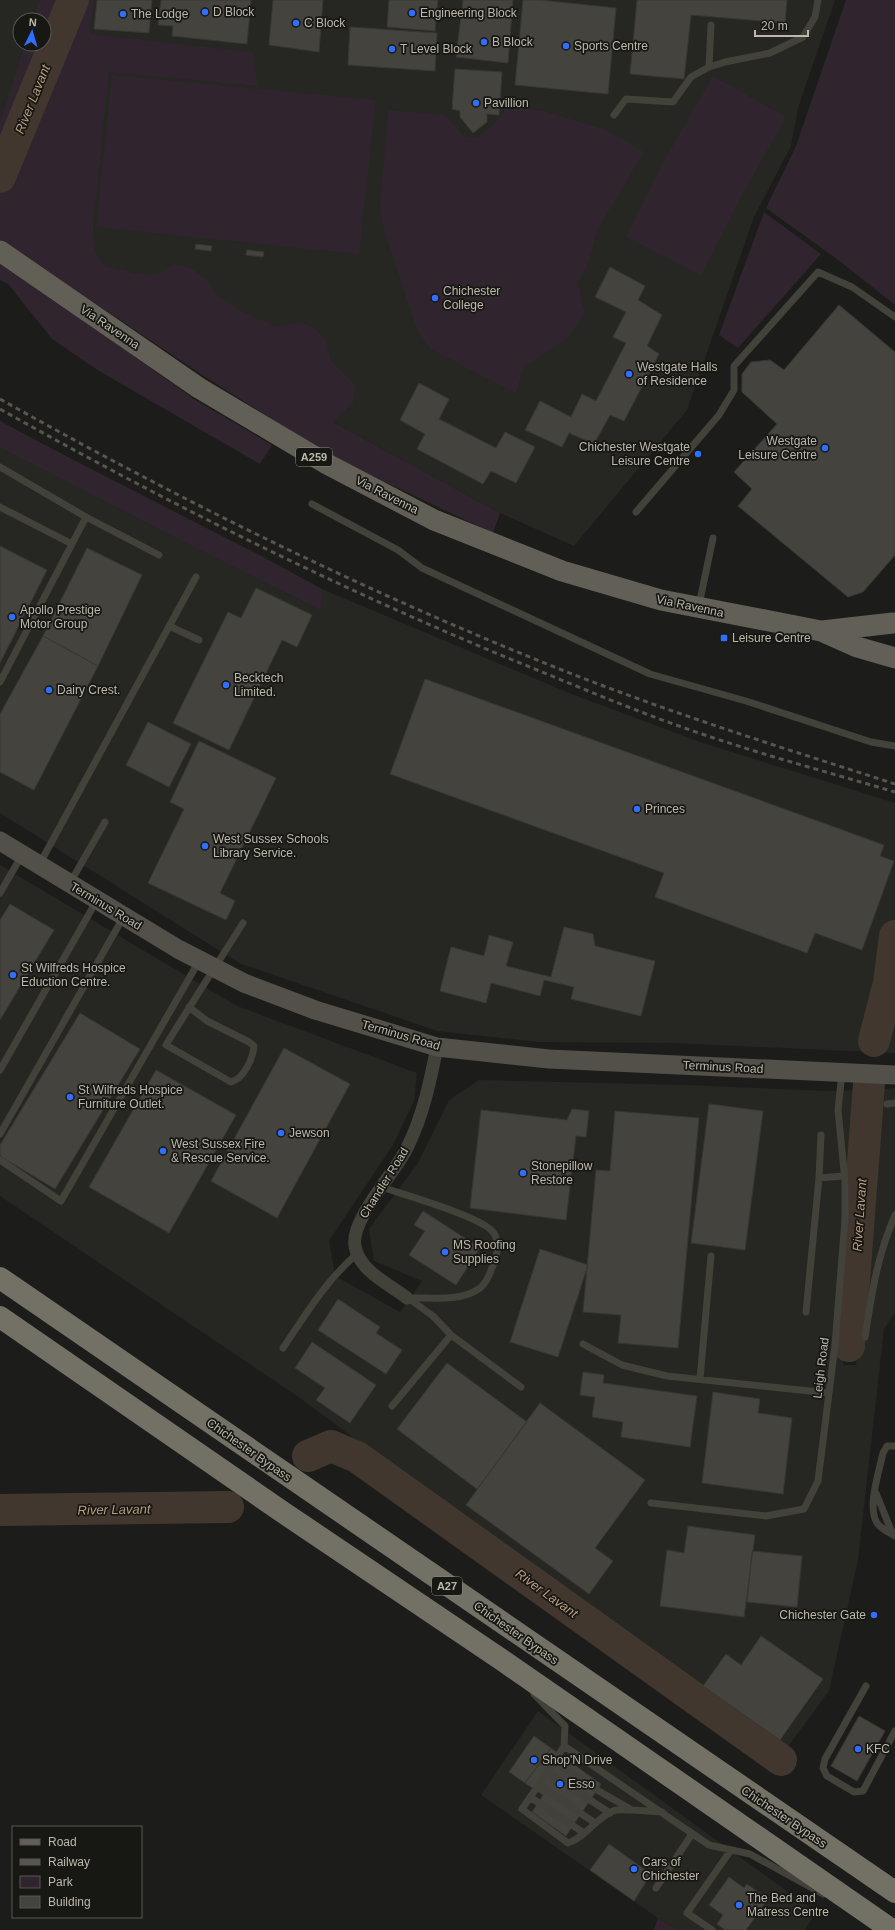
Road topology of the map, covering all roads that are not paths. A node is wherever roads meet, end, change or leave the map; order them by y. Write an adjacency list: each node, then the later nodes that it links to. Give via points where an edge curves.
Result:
1 (818, 0): 3 (lane, via 814,18 803,37 770,53)
2 (711, 25): 3 (lane)
3 (709, 67): 4 (lane, via 691,77 672,102 626,99)
4 (614, 115)
5 (0, 251): 16 (main road, Via Ravenna / A259, via 200,388 327,464 434,520 562,571)
6 (895, 317): 10 (lane, via 852,287 818,272 734,366 734,390 720,415)
7 (0, 467): 11 (lane)
8 (312, 504): 23 (lane, via 398,550 422,568 650,674 746,701 872,742)
9 (0, 507): 13 (lane)
10 (636, 512)
11 (86, 517): 13 (lane); 14 (lane)
12 (713, 538): 16 (lane)
13 (72, 544): 22 (lane)
14 (159, 555)
15 (196, 577): 18 (lane)
16 (698, 608): 19 (main road, Via Ravenna)
17 (894, 622): 19 (main road, Via Ravenna); 21 (main road, via 889,641)
18 (169, 626): 20 (lane); 27 (lane)
19 (822, 631): 21 (main road, Via Ravenna, via 857,647)
20 (199, 640)
21 (895, 657)
22 (0, 682)
23 (895, 746)
24 (105, 822): 28 (lane)
25 (0, 841): 26 (street, Terminus Road)
26 (22, 855): 27 (street, Terminus Road); 29 (lane)
27 (39, 865): 28 (street, Terminus Road)
28 (70, 884): 30 (street, Terminus Road)
29 (1, 888)
30 (98, 900): 31 (street, Terminus Road); 36 (lane)
31 (124, 916): 33 (street, Terminus Road); 41 (lane)
32 (243, 923): 33 (lane)
33 (206, 964): 34 (lane); 35 (street, Terminus Road, via 244,983 315,1010); 43 (lane, via 61,1201)
34 (189, 1007): 34 (lane, via 166,1045 232,1082 237,1081 254,1046 207,1021)
35 (437, 1047): 37 (street, Terminus Road, via 549,1059); 46 (street, Chandler Road, via 426,1100 406,1149)
36 (0, 1070)
37 (842, 1073): 38 (street, Terminus Road); 44 (lane, Leigh Road, via 838,1110)
38 (895, 1075)
39 (895, 1103): 40 (lane)
40 (887, 1104)
41 (0, 1134)
42 (821, 1135): 45 (lane)
43 (0, 1160)
44 (844, 1176): 45 (lane); 60 (lane, Leigh Road, via 845,1219)
45 (819, 1178): 52 (lane)
46 (382, 1187): 48 (street, Chandler Road, via 358,1224 355,1246); 51 (lane, via 480,1223 492,1231 497,1242 490,1275 477,1290 458,1296)
47 (895, 1215): 55 (lane, via 878,1258)
48 (358, 1253): 51 (street, Chandler Road, via 364,1266); 57 (lane, via 330,1280)
49 (711, 1256): 58 (lane)
50 (0, 1278): 82 (highway, Chichester Bypass / A27)
51 (408, 1298): 54 (lane, via 433,1316)
52 (806, 1312)
53 (0, 1317): 66 (highway, A27, via 284,1514)
54 (451, 1335): 59 (lane); 61 (lane)
55 (865, 1336)
56 (583, 1344): 58 (lane, via 622,1364 667,1376)
57 (283, 1348)
58 (700, 1379): 60 (lane)
59 (521, 1387)
60 (829, 1393): 64 (lane, Leigh Road, via 818,1481 804,1509 766,1516)
61 (392, 1406)
62 (895, 1446): 63 (lane, via 887,1446 883,1453)
63 (875, 1492): 65 (lane); 65 (lane, via 874,1516 878,1525)
64 (651, 1503)
65 (894, 1536)
66 (502, 1660): 69 (lane, via 565,1726); 83 (highway, A27)
67 (866, 1686): 68 (lane, via 825,1759 823,1768 827,1776 854,1792 863,1791)
68 (895, 1731)
69 (564, 1746): 70 (lane); 75 (lane)
70 (555, 1761): 71 (lane); 74 (lane)
71 (548, 1772): 72 (lane); 76 (lane)
72 (538, 1785): 73 (lane); 77 (lane)
73 (530, 1797): 78 (lane); 78 (lane, via 522,1809 568,1843 578,1840)
74 (632, 1810): 75 (lane); 76 (lane, via 614,1811)
75 (662, 1812): 79 (lane)
76 (610, 1814): 77 (lane)
77 (595, 1823): 78 (lane)
78 (584, 1833)
79 (692, 1834): 80 (lane, via 709,1845); 81 (lane)
80 (731, 1850): 83 (lane, via 750,1854 812,1889); 84 (lane, via 687,1913)
81 (656, 1888)
82 (895, 1892)
83 (867, 1913): 85 (highway, A27)
84 (712, 1930)
85 (892, 1930)

